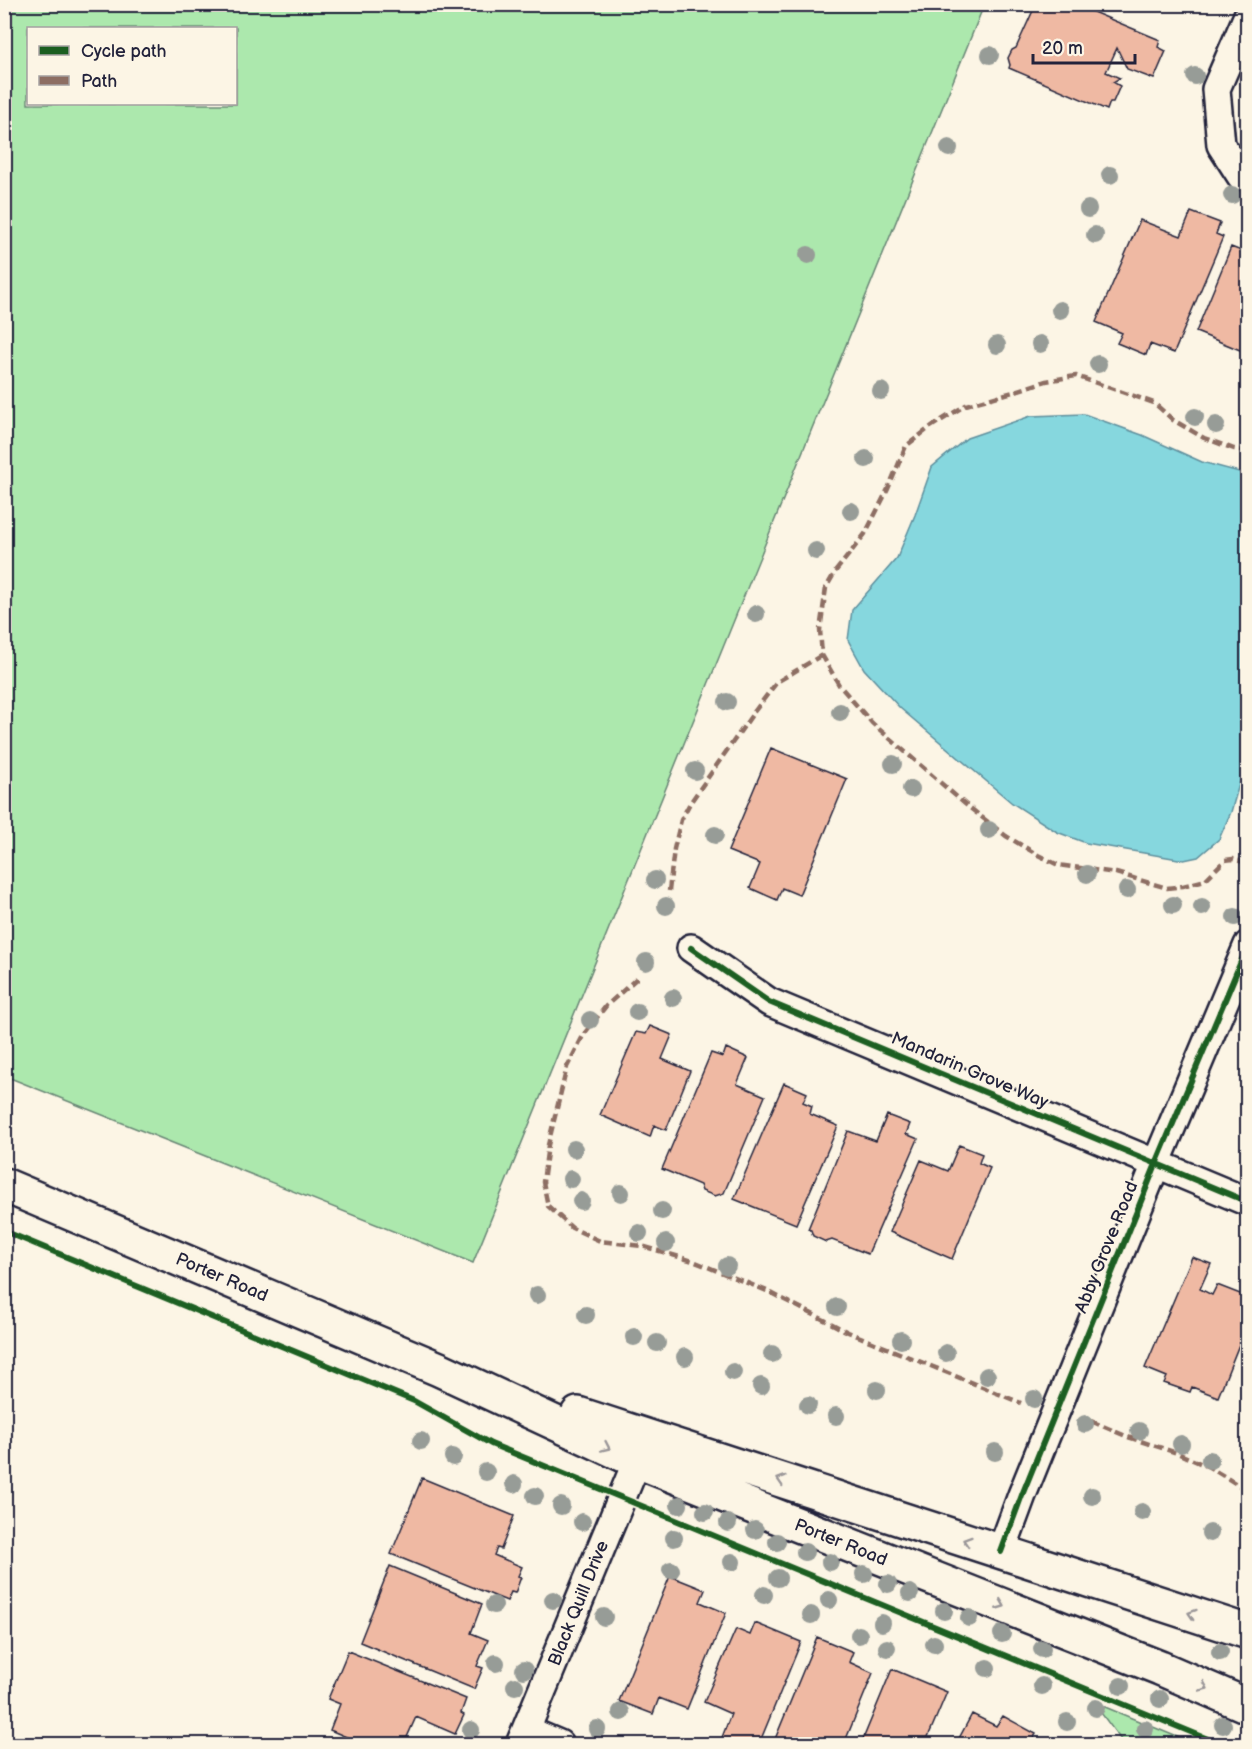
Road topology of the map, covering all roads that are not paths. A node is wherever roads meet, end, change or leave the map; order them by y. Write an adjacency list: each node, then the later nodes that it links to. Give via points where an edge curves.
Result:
1 (1248, 15): 2 (street, via 1216,90 1221,145 1241,176)
2 (1248, 178)
3 (1248, 945): 5 (street, Abby Grove Road)
4 (692, 948): 5 (street, Mandarin Grove Way, via 770,1002)
5 (1156, 1164): 7 (street, Mandarin Grove Way); 10 (street, Abby Grove Road)
6 (4, 1185): 8 (main road, Porter Road)
7 (1248, 1202)
8 (439, 1369): 9 (main road, Porter Road, one-way to 9); 10 (main road, Porter Road, one-way to 8)
9 (637, 1461): 12 (main road, Porter Road, one-way to 12); 13 (street, Black Quill Drive)
10 (1001, 1552): 11 (main road, Porter Road, one-way to 10)
11 (1248, 1632)
12 (1248, 1706)
13 (523, 1737): 14 (street)
14 (559, 1744)

